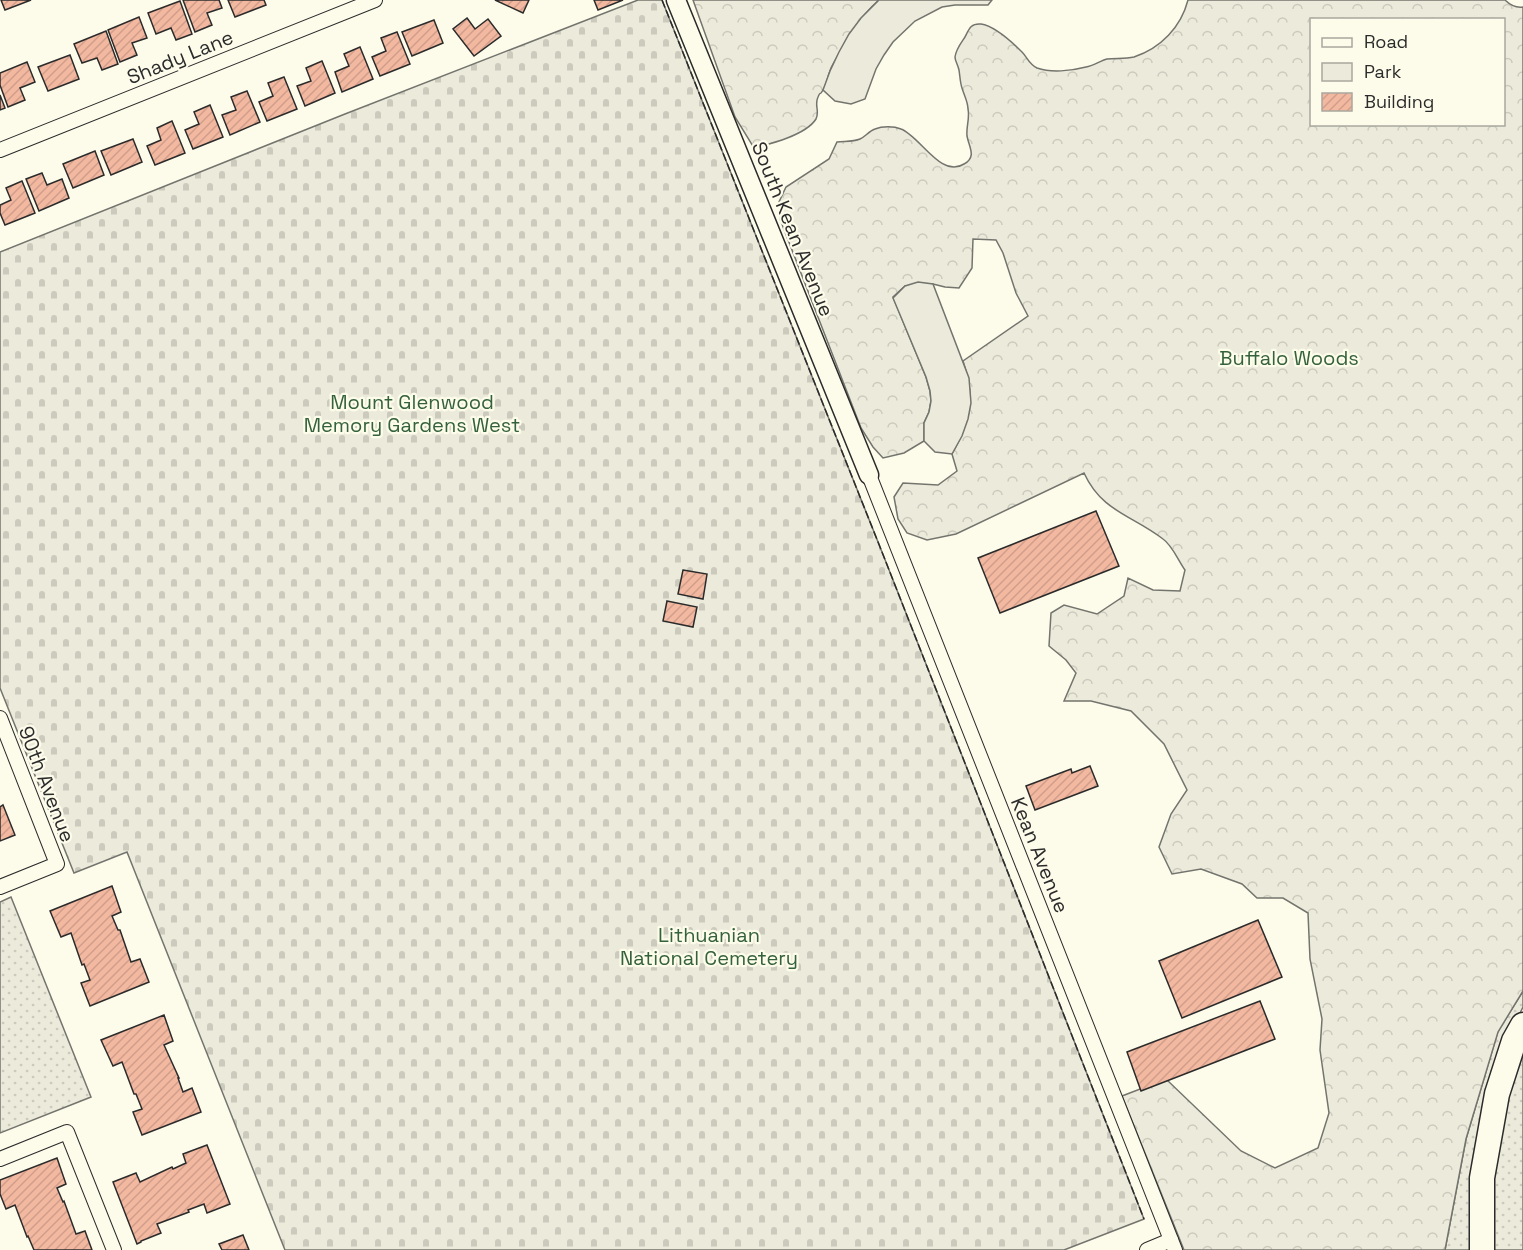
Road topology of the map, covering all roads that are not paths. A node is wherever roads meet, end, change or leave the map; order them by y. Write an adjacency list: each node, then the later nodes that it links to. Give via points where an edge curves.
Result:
1 (375, 0): 3 (street, Shady Lane)
2 (676, 0): 4 (street, South Kean Avenue)
3 (0, 150)
4 (869, 475): 9 (street, Kean Avenue)
5 (0, 718): 6 (street, 90th Avenue, via 57,864)
6 (0, 887)
7 (1523, 1025): 12 (highway, via 1497,1094 1482,1178)
8 (0, 1159): 10 (street, via 67,1132)
9 (1173, 1245): 11 (street)
10 (114, 1250)
11 (1147, 1250)
12 (1482, 1250)

